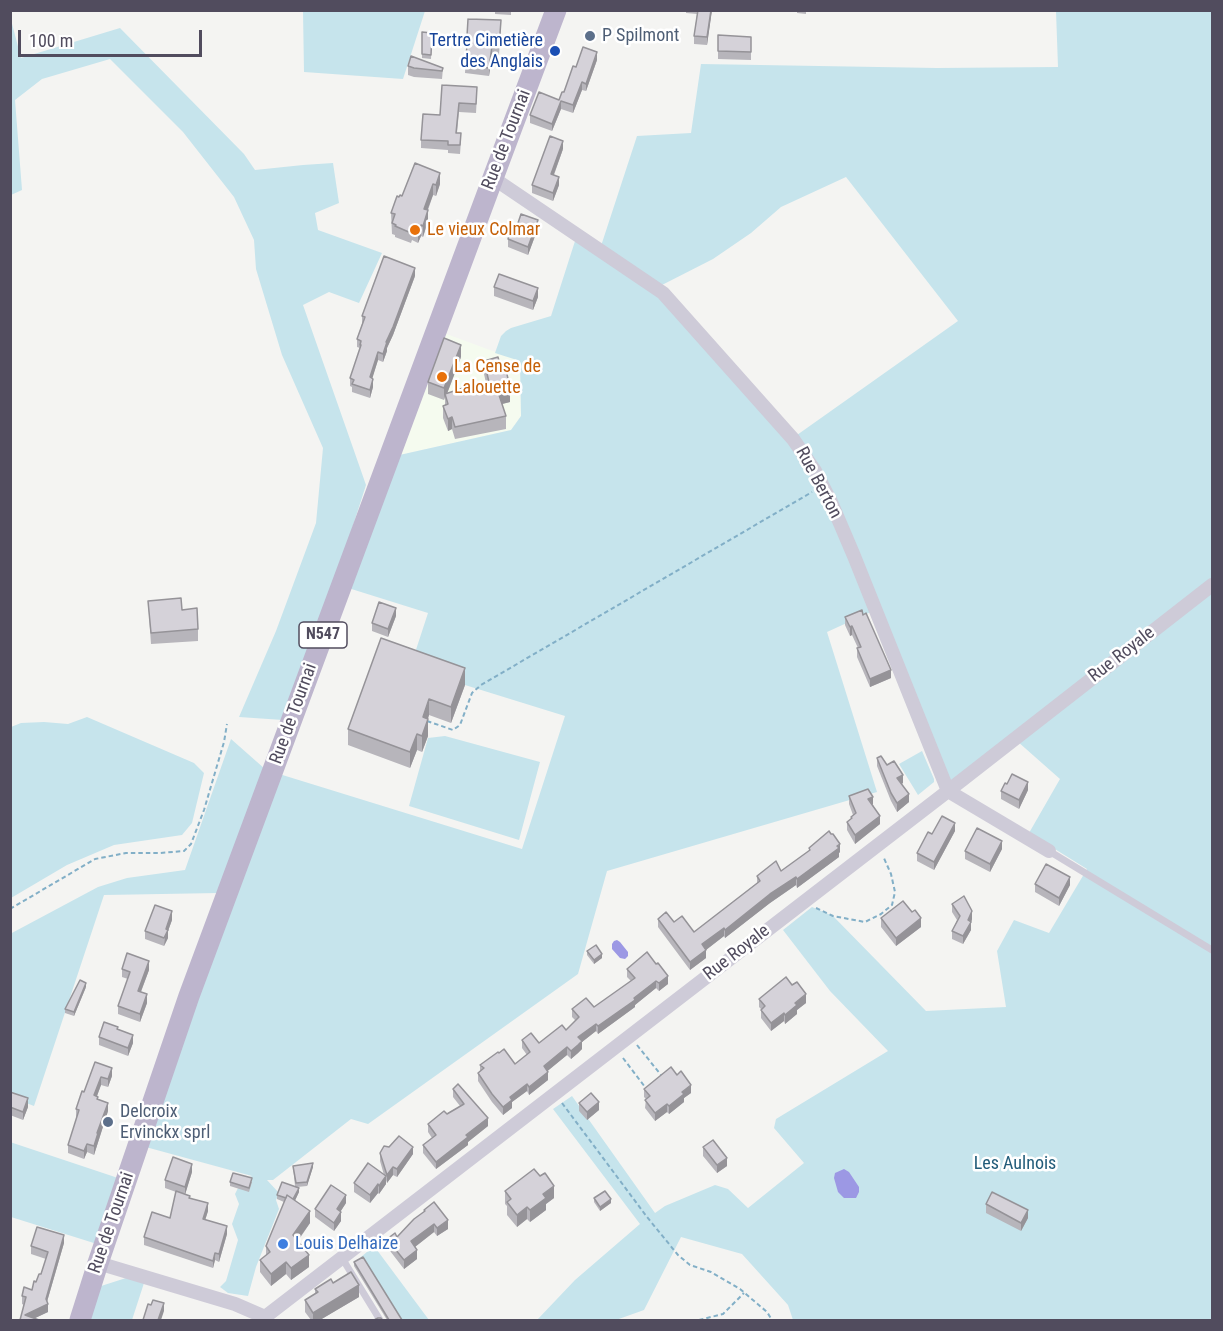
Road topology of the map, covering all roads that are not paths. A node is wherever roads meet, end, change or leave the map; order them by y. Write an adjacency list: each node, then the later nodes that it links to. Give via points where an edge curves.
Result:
1 (556, 10): 2 (main road, Rue de Tournai / N547)
2 (493, 178): 4 (street, Rue Berton, via 663,293 793,439 809,461 854,556); 8 (main road, Rue de Tournai / N547, via 189,996)
3 (1212, 585): 4 (street, Rue Royale)
4 (948, 791): 5 (street); 7 (street, Rue Royale)
5 (1049, 851): 6 (lane)
6 (1212, 950)
7 (342, 1258): 9 (street, Rue Royale); 11 (lane)
8 (98, 1263): 9 (street, via 235,1305); 10 (main road, Rue de Tournai / N547)
9 (265, 1319)
10 (80, 1320)
11 (380, 1320)

